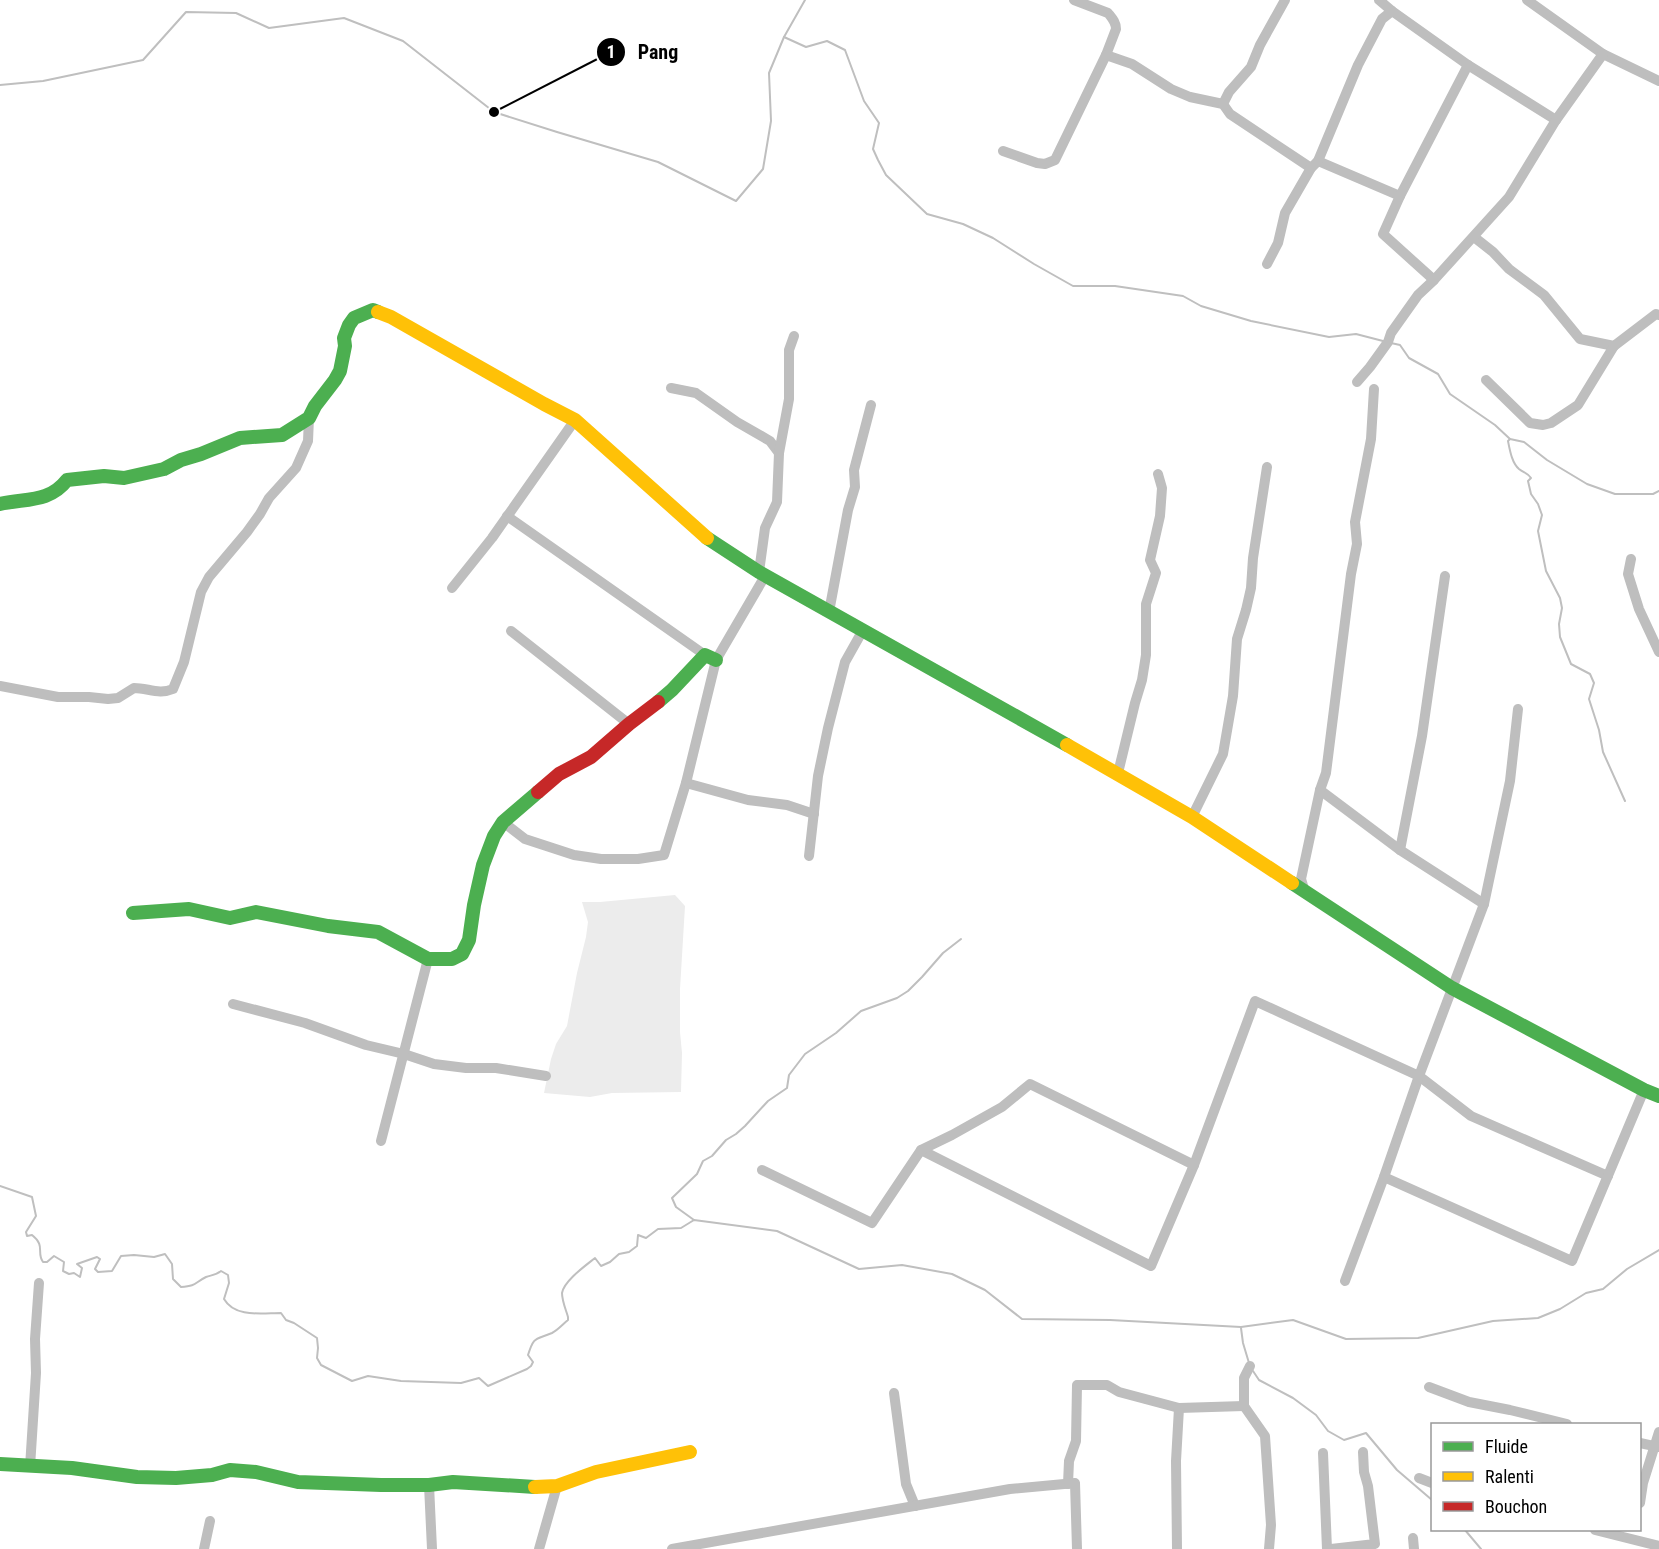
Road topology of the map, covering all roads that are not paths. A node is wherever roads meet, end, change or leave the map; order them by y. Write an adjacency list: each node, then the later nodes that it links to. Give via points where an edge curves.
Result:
1 (1074, 0): 7 (street, via 1108,13 1114,22 1116,29)
2 (1285, 0): 10 (street, via 1251,67)
3 (1379, 0): 5 (street)
4 (1527, 0): 6 (street)
5 (1392, 11): 8 (street); 13 (street, via 1382,19 1358,65)
6 (1603, 54): 9 (street); 11 (street)
7 (1106, 55): 10 (street, via 1132,64 1190,97); 12 (street, via 1055,160 1036,163)
8 (1468, 65): 11 (street); 14 (street)
9 (1659, 81)
10 (1223, 104): 13 (street, via 1230,114)
11 (1556, 120): 15 (street, via 1509,197)
12 (1003, 151)
13 (1314, 164): 14 (street); 16 (street, via 1285,213 1278,243)
14 (1400, 196): 17 (street, via 1383,234)
15 (1474, 237): 17 (street); 20 (street, via 1544,295 1580,339)
16 (1267, 264)
17 (1434, 280): 22 (street, via 1418,295)
18 (1659, 315): 20 (street)
19 (794, 336): 28 (street, via 789,350 788,410)
20 (1614, 346): 21 (street, via 1578,405 1551,423 1530,423)
21 (1486, 380)
22 (1357, 382)
23 (671, 388): 28 (street, via 696,393 770,441)
24 (1374, 389): 47 (street, via 1371,439 1355,522 1357,544 1326,773)
25 (871, 405): 37 (street, via 854,470 855,487)
26 (309, 418): 27 (street, via 340,371 349,325 354,318 374,310); 31 (street, via 282,435 240,438 164,469 124,478 68,480 50,496); 42 (street, via 308,441 297,468 269,498 201,592 184,662 173,689 165,693 134,687 118,698 108,699 58,698)
27 (575, 420): 32 (street); 34 (street, via 712,543)
28 (779, 453): 34 (street, via 777,502 765,528)
29 (1267, 466): 49 (street, via 1251,588 1237,639 1223,754)
30 (1158, 474): 45 (street, via 1162,488 1150,560 1156,573 1146,604 1146,655)
31 (0, 504)
32 (507, 516): 36 (street); 41 (street)
33 (1631, 559): 40 (street, via 1628,574)
34 (762, 574): 37 (street); 41 (street)
35 (1445, 576): 51 (street, via 1430,686)
36 (452, 588)
37 (829, 612): 38 (street)
38 (862, 630): 45 (street); 48 (street, via 845,662 820,767)
39 (512, 631): 44 (street)
40 (1659, 652)
41 (711, 658): 44 (street); 46 (street)
42 (0, 686)
43 (1518, 709): 54 (street, via 1510,781)
44 (629, 724): 50 (street, via 591,757 559,774)
45 (1118, 773): 49 (street)
46 (686, 783): 48 (street); 50 (street, via 664,855 638,859 573,855 525,839)
47 (1320, 790): 51 (street); 53 (street, via 1301,879)
48 (814, 814): 52 (street)
49 (1192, 817): 53 (street)
50 (503, 822): 56 (street, via 483,865 469,940 462,954 452,959)
51 (1400, 850): 54 (street)
52 (809, 856)
53 (1304, 889): 57 (street)
54 (1484, 904): 57 (street)
55 (133, 913): 56 (street, via 189,909 230,918 256,912 378,932)
56 (428, 959): 59 (street)
57 (1452, 987): 61 (street); 62 (street)
58 (233, 1004): 59 (street)
59 (404, 1054): 60 (street, via 434,1064); 64 (street)
60 (546, 1076)
61 (1419, 1076): 66 (street, via 1255,1001); 68 (street, via 1471,1116); 69 (street)
62 (1644, 1090): 63 (street); 68 (street)
63 (1659, 1096)
64 (381, 1141)
65 (921, 1150): 66 (street, via 1002,1107 1030,1084); 66 (street, via 1150,1266); 67 (street, via 872,1223)
66 (1194, 1165)
67 (762, 1170)
68 (1608, 1176): 69 (street, via 1572,1261)
69 (1384, 1177): 70 (street)
70 (1345, 1281)
71 (39, 1283): 85 (street)
72 (1250, 1366): 75 (street, via 1244,1378)
73 (1429, 1387): 77 (street, via 1468,1402)
74 (894, 1393): 92 (street, via 906,1484)
75 (1244, 1406): 76 (street); 103 (street, via 1265,1436)
76 (1179, 1408): 88 (street, via 1119,1392 1107,1385 1077,1385 1076,1441 1069,1461); 102 (street)
77 (1559, 1423)
78 (1659, 1432): 80 (street)
79 (1641, 1443): 80 (street)
80 (1657, 1447): 91 (street)
81 (690, 1452): 90 (street, via 596,1472)
82 (1363, 1452): 104 (street, via 1375,1544)
83 (1323, 1453): 104 (street)
84 (0, 1464): 85 (street)
85 (30, 1467): 89 (street, via 166,1478 230,1470 298,1482)
86 (1419, 1478): 87 (street)
87 (1431, 1483)
88 (1068, 1484): 92 (street, via 1010,1489); 101 (street, via 1075,1483)
89 (429, 1485): 90 (street, via 453,1482); 98 (street)
90 (557, 1486): 99 (street)
91 (1641, 1500)
92 (915, 1506): 100 (street)
93 (210, 1521): 97 (street)
94 (1604, 1531): 95 (street)
95 (1633, 1534): 96 (street)
96 (1659, 1546)
97 (204, 1549)
98 (432, 1549)
99 (539, 1549)
100 (672, 1549)
101 (1077, 1549)
102 (1177, 1549)
103 (1269, 1549)
104 (1329, 1549)

